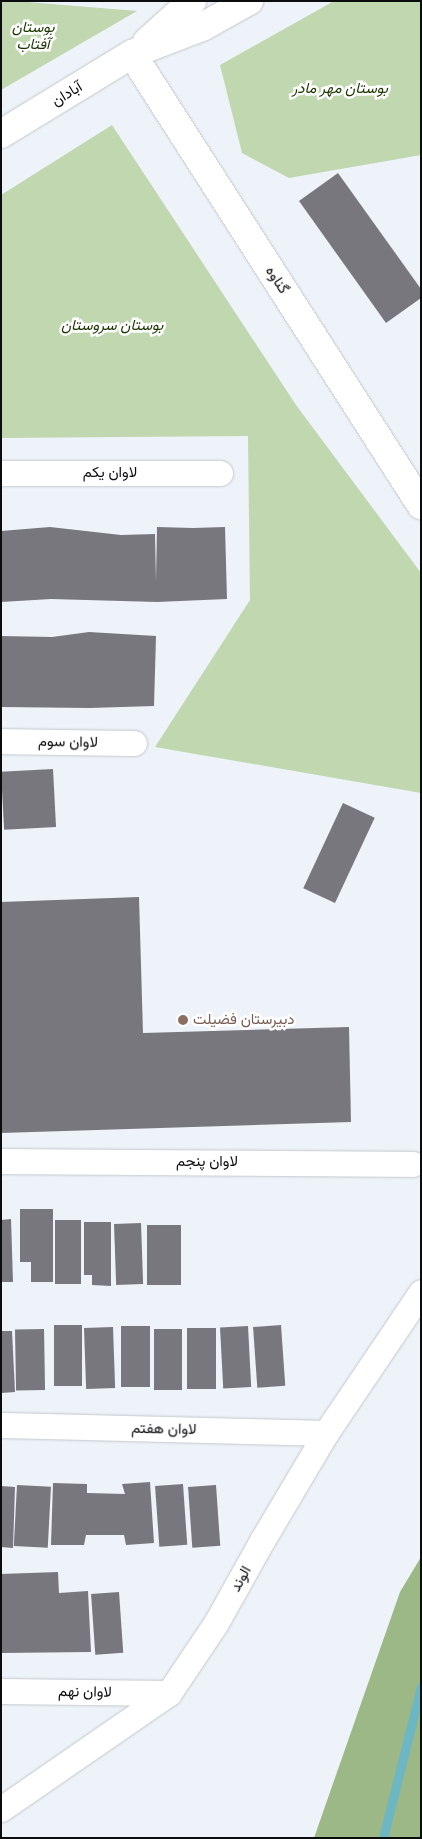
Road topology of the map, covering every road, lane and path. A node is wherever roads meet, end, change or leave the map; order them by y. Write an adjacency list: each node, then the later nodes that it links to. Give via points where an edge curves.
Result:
1 (192, 1): 3 (main road, آبادان)
2 (249, 1): 3 (main road, آبادان, via 202,27)
3 (132, 54): 4 (main road, آبادان); 7 (main road, گناوه)
4 (1, 134)
5 (1, 473): 6 (street, لاوان یکم)
6 (220, 473)
7 (421, 505)
8 (1, 741): 9 (street, لاوان سوم)
9 (134, 743)
10 (1, 1161): 11 (street, لاوان پنجم)
11 (414, 1164)
12 (421, 1292): 14 (street, الوند)
13 (1, 1425): 14 (street, لاوان هفتم)
14 (326, 1433): 16 (street, الوند, via 216,1623)
15 (1, 1691): 16 (street, لاوان نهم)
16 (168, 1692): 17 (street, الوند)
17 (1, 1809)

